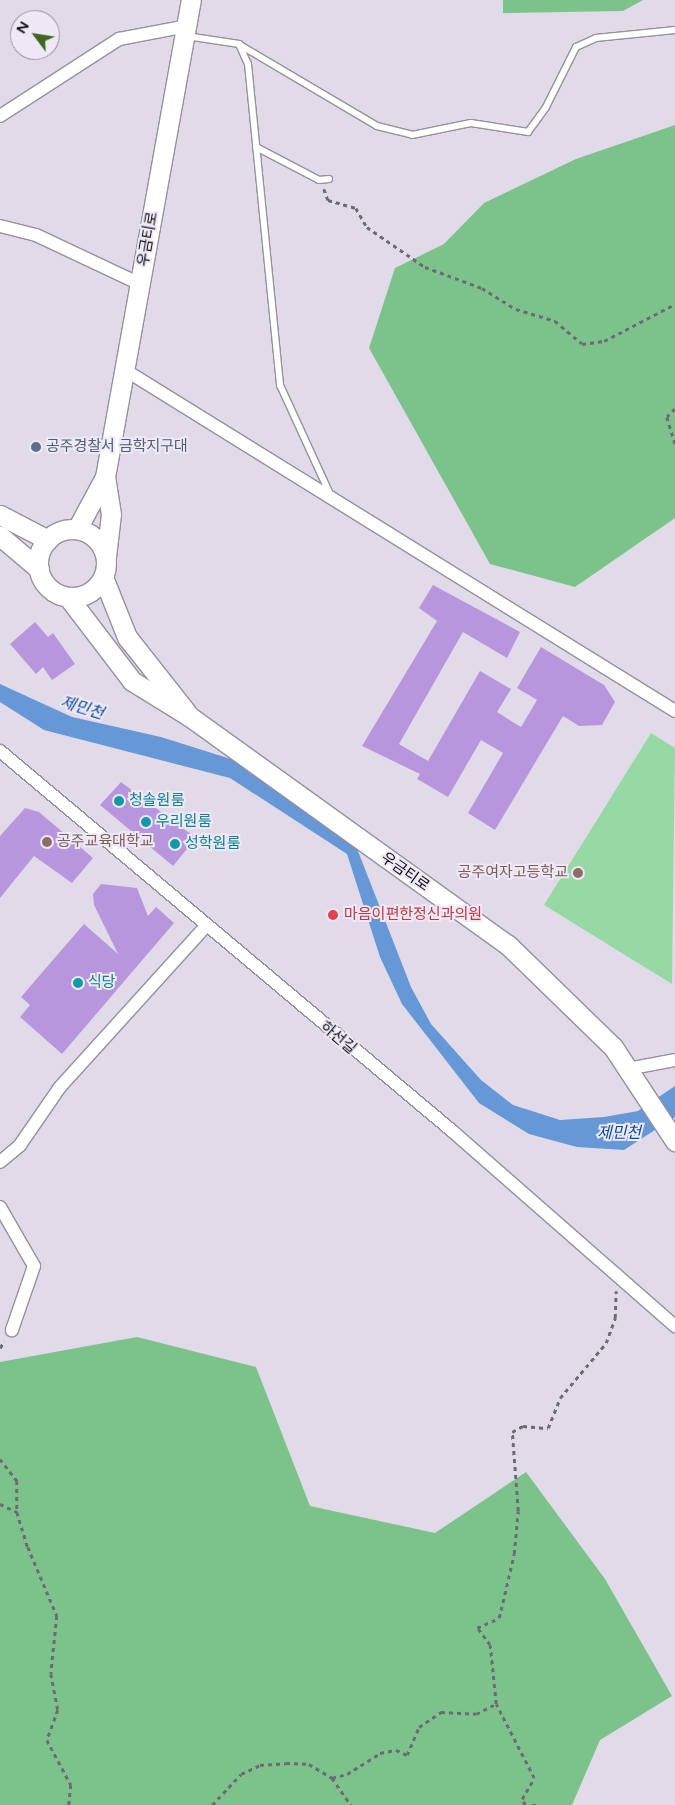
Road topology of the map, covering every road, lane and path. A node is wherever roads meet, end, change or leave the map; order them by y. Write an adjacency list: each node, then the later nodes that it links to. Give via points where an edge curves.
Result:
1 (191, 0): 3 (main road, 우금티로)
2 (675, 30): 4 (lane, via 596,38 576,47 546,107 528,132 471,123 412,135 377,126)
3 (186, 31): 4 (lane); 5 (street, via 118,39); 10 (main road, 우금티로)
4 (239, 44): 6 (lane, via 248,64)
5 (0, 116)
6 (256, 147): 8 (lane); 16 (lane, via 280,385)
7 (329, 179): 8 (lane)
8 (319, 180): 11 (path, via 328,200 356,208 367,227 426,267 482,288 516,310 555,321 582,344 604,341)
9 (0, 226): 10 (street, via 36,235)
10 (140, 284): 12 (main road, 우금티로)
11 (675, 304)
12 (125, 370): 15 (main road, 우금티로); 16 (street)
13 (675, 409): 14 (path, via 666,417)
14 (675, 444)
15 (106, 477): 18 (main road, 우금티로); 21 (main road, 우금티로, via 111,514)
16 (330, 495): 25 (street)
17 (0, 515): 20 (main road)
18 (77, 529): 20 (main road); 21 (main road, via 96,538)
19 (0, 536): 22 (main road)
20 (48, 540): 22 (main road)
21 (106, 557): 23 (main road)
22 (39, 569): 24 (main road, via 49,588)
23 (103, 577): 24 (main road, via 89,593); 26 (main road, 우금티로, via 127,637)
24 (68, 596): 26 (main road, 우금티로, via 132,681)
25 (675, 711)
26 (189, 716): 30 (main road, 우금티로, via 508,944 567,998 613,1047)
27 (0, 751): 28 (street, 하선길)
28 (206, 926): 32 (street, via 60,1087 20,1145); 34 (street, 하선길)
29 (675, 1060): 30 (street)
30 (627, 1069): 31 (main road, 우금티로)
31 (675, 1140)
32 (0, 1162)
33 (0, 1208): 36 (street, via 34,1266)
34 (619, 1278): 35 (street, 하선길); 40 (path, via 610,1334 597,1358 560,1398 548,1428 522,1426 512,1432 513,1489 518,1511 514,1554 499,1618 477,1630 490,1645)
35 (675, 1326)
36 (12, 1330)
37 (0, 1459): 39 (path, via 17,1481)
38 (0, 1504): 39 (path)
39 (18, 1512): 42 (path, via 57,1616 50,1674 58,1710 47,1740 71,1785)
40 (496, 1704): 41 (path, via 476,1714 441,1712 419,1727 407,1755 396,1750 380,1753 347,1774); 45 (path, via 534,1778 522,1799)
41 (332, 1778): 43 (path, via 309,1764 260,1765 241,1774); 44 (path)
42 (69, 1805)
43 (212, 1805)
44 (351, 1805)
45 (525, 1805)
46 (532, 1805): 47 (path)
47 (538, 1805)

